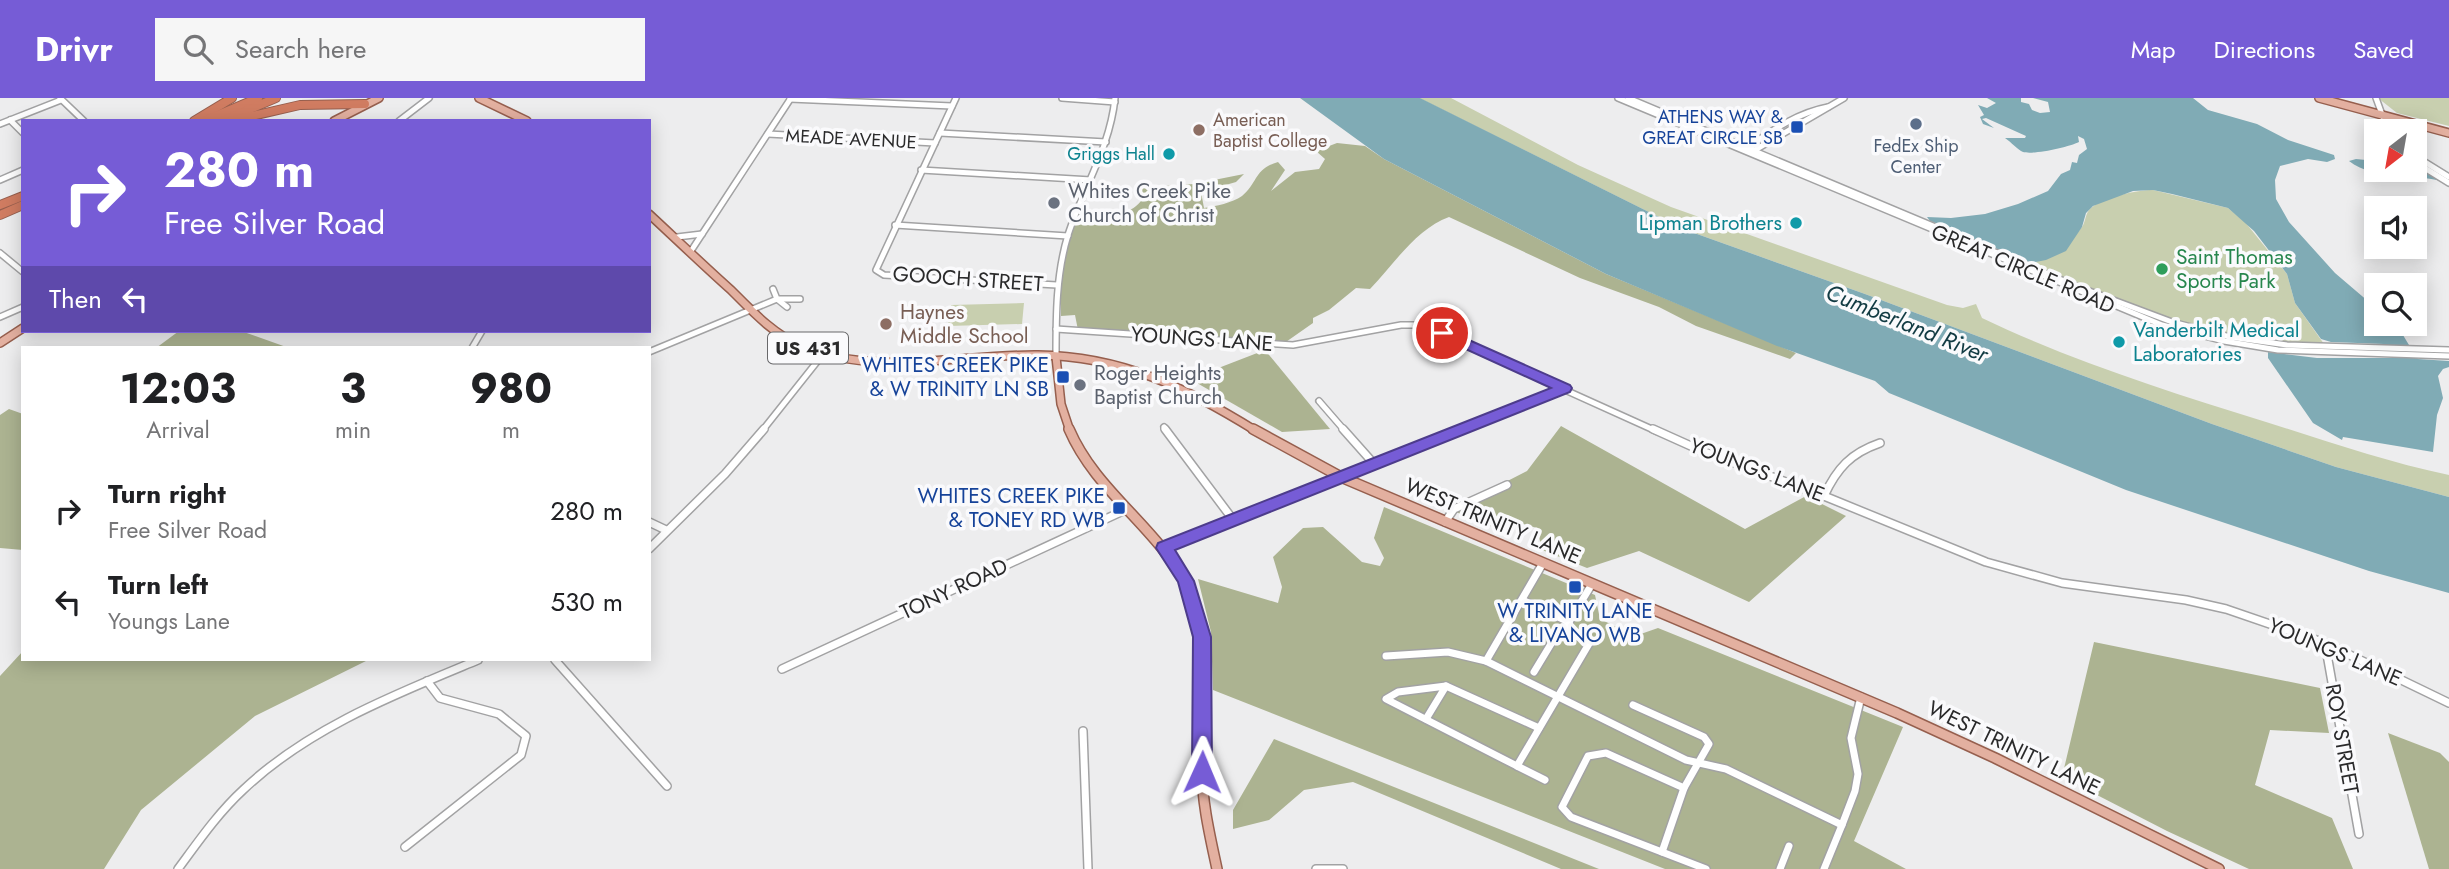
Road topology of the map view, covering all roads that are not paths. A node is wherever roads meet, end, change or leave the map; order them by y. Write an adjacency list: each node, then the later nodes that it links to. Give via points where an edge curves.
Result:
1 (232, 98): 23 (highway)
2 (258, 98): 24 (highway)
3 (275, 98): 25 (highway)
4 (379, 98): 18 (main road)
5 (429, 98): 28 (street)
6 (479, 98): 29 (main road)
7 (791, 98): 19 (street); 39 (street)
8 (956, 98): 19 (street)
9 (1062, 98): 17 (street)
10 (1618, 98): 43 (street, GREAT CIRCLE ROAD)
11 (1628, 98): 43 (street, GREAT CIRCLE ROAD)
12 (1844, 98): 20 (street)
13 (2319, 98): 21 (main road)
14 (2331, 98): 21 (main road)
15 (2376, 98): 21 (street)
16 (60, 99): 22 (street); 32 (street)
17 (1115, 100): 41 (street)
18 (365, 104): 26 (highway, via 300,105); 27 (main road)
19 (952, 106): 38 (street)
20 (1828, 107): 34 (street, via 1813,109); 40 (street)
21 (2383, 115): 30 (street); 31 (main road); 37 (main road)
22 (82, 119)
23 (197, 119)
24 (209, 119)
25 (227, 119)
26 (239, 119)
27 (338, 119)
28 (402, 119)
29 (523, 119)
30 (2385, 119)
31 (2396, 119)
32 (10, 120): 33 (street); 36 (street)
33 (0, 124)
34 (1780, 127): 40 (street); 43 (street, via 1748,146)
35 (2427, 127): 37 (main road)
36 (21, 131)
37 (2449, 131)
38 (940, 133): 41 (street, MEADE AVENUE); 42 (street)
39 (768, 134): 42 (street, MEADE AVENUE); 57 (street)
40 (1774, 138): 43 (street)
41 (1106, 142): 49 (street)
42 (935, 144): 46 (street)
43 (1748, 151): 60 (street, GREAT CIRCLE ROAD); 63 (street, GREAT CIRCLE ROAD)
44 (2427, 164): 50 (street)
45 (2427, 168): 50 (street)
46 (921, 170): 49 (street); 56 (street)
47 (21, 171): 48 (street)
48 (0, 180)
49 (1090, 180): 58 (street)
50 (2449, 180)
51 (21, 197): 52 (highway)
52 (0, 205)
53 (21, 206): 54 (highway)
54 (0, 215)
55 (651, 216): 59 (main road, WEST TRINITY LANE / US 431)
56 (895, 225): 58 (street); 65 (street, GOOCH STREET, via 876,270 879,273)
57 (704, 234): 59 (street); 61 (street)
58 (1068, 236): 65 (street)
59 (677, 237): 61 (main road, WEST TRINITY LANE / US 431)
60 (1966, 240): 63 (street); 78 (street, GREAT CIRCLE ROAD, via 2192,328 2285,345)
61 (691, 251): 71 (main road, WEST TRINITY LANE / US 431)
62 (0, 253): 64 (street)
63 (1996, 258): 78 (street, GREAT CIRCLE ROAD, via 2136,316 2224,341 2303,352)
64 (21, 270)
65 (1057, 285): 74 (street)
66 (773, 289): 67 (street)
67 (777, 299): 68 (street); 69 (street); 71 (street)
68 (800, 299)
69 (787, 307)
70 (21, 308): 72 (street)
71 (752, 310): 77 (street); 79 (main road, WEST TRINITY LANE / US 431, via 783,338)
72 (0, 317)
73 (21, 329): 75 (main road)
74 (1056, 329): 81 (street); 82 (street, YOUNGS LANE, via 1293,345 1415,324)
75 (0, 343)
76 (2449, 350): 78 (street, GREAT CIRCLE ROAD)
77 (651, 351)
78 (2414, 352): 80 (street, GREAT CIRCLE ROAD)
79 (824, 353): 81 (main road, WEST TRINITY LANE / US 431, via 879,362); 94 (street, via 725,474)
80 (2449, 356)
81 (1056, 357): 87 (main road, WEST TRINITY LANE, via 1142,372 1177,384); 90 (main road, via 1066,428 1091,472)
82 (1564, 388): 86 (street); 89 (street, YOUNGS LANE, via 1702,451)
83 (1320, 401): 86 (street)
84 (1164, 427): 91 (street)
85 (1881, 443): 89 (street, via 1843,461)
86 (1375, 465): 87 (street)
87 (1341, 477): 91 (street); 92 (main road, WEST TRINITY LANE)
88 (1507, 485): 92 (street, via 1454,509)
89 (1824, 496): 102 (street, YOUNGS LANE, via 2028,576 2204,604)
90 (1125, 510): 96 (main road); 107 (street, TONY ROAD)
91 (1234, 521): 96 (street)
92 (1445, 522): 97 (main road, WEST TRINITY LANE)
93 (651, 523): 94 (street)
94 (666, 530): 95 (street)
95 (651, 547)
96 (1164, 548): 130 (main road, via 1186,581 1202,637 1202,772)
97 (1543, 563): 98 (main road, WEST TRINITY LANE); 99 (street)
98 (1592, 584): 100 (street); 112 (main road, WEST TRINITY LANE)
99 (1521, 600): 100 (street); 106 (street)
100 (1569, 622): 101 (street)
101 (1564, 630): 108 (street); 111 (street, via 1590,642)
102 (2325, 643): 113 (street, YOUNGS LANE); 124 (street, ROY STREET)
103 (1386, 656): 106 (street, via 1448,652)
104 (476, 661): 109 (street)
105 (556, 661): 121 (street)
106 (1486, 661): 111 (street)
107 (782, 669)
108 (1534, 672)
109 (427, 681): 126 (street, via 442,701 500,715 526,736 520,755); 128 (street, via 320,732 253,782)
110 (1446, 686): 115 (street); 115 (street, via 1398,692 1385,699); 116 (street)
111 (1557, 696): 116 (street); 118 (street)
112 (1861, 697): 123 (street, via 1852,738 1856,791); 136 (main road, WEST TRINITY LANE)
113 (2449, 704)
114 (1633, 705): 118 (street, via 1704,737 1709,744)
115 (1426, 719): 119 (street)
116 (1539, 728): 119 (street)
117 (1083, 731): 129 (street)
118 (1697, 762): 122 (street); 123 (street, via 1726,769)
119 (1517, 766): 120 (street)
120 (1545, 780)
121 (667, 786)
122 (1684, 788): 127 (street); 127 (street, via 1606,753 1597,754 1588,756 1562,807 1570,817)
123 (1842, 825): 135 (street)
124 (2359, 834)
125 (1789, 846): 134 (street)
126 (405, 847)
127 (1662, 852): 133 (street)
128 (178, 869)
129 (1088, 869)
130 (1217, 869)
131 (1316, 869): 132 (street)
132 (1343, 869)
133 (1706, 869)
134 (1780, 869)
135 (1824, 869)
136 (2219, 869)

